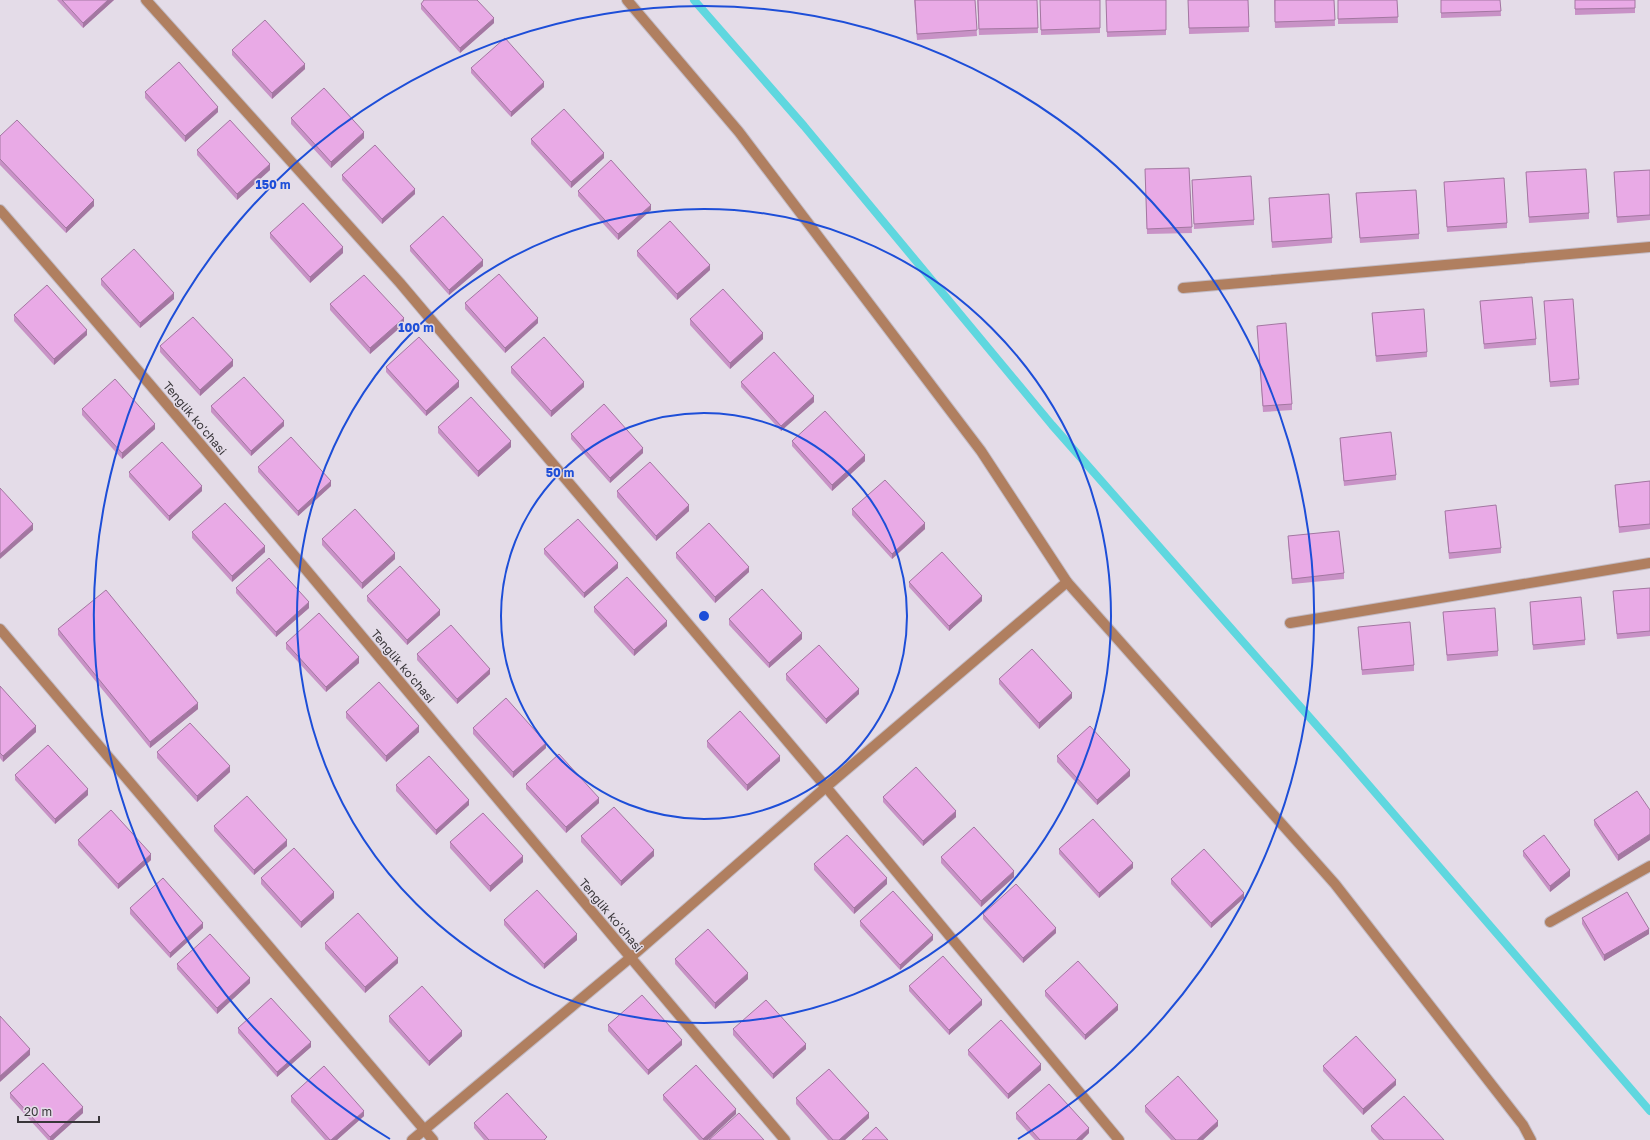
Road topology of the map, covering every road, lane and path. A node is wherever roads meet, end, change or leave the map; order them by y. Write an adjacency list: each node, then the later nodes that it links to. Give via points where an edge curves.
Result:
1 (146, 0): 10 (street, via 400,283)
2 (627, 0): 7 (street, via 739,132 981,451)
3 (0, 210): 13 (street, Tenglik ko'chasi, via 114,341)
4 (1650, 247): 5 (street)
5 (1183, 288)
6 (1650, 563): 8 (street)
7 (1067, 582): 10 (street); 19 (street, via 1335,884 1523,1125)
8 (1290, 623)
9 (0, 629): 14 (street)
10 (826, 787): 13 (street); 18 (street)
11 (1650, 866): 12 (street)
12 (1550, 922)
13 (630, 958): 14 (street); 17 (street, Tenglik ko'chasi)
14 (424, 1129): 15 (street); 16 (street)
15 (412, 1140)
16 (434, 1140)
17 (785, 1140)
18 (1119, 1140)
19 (1531, 1140)

